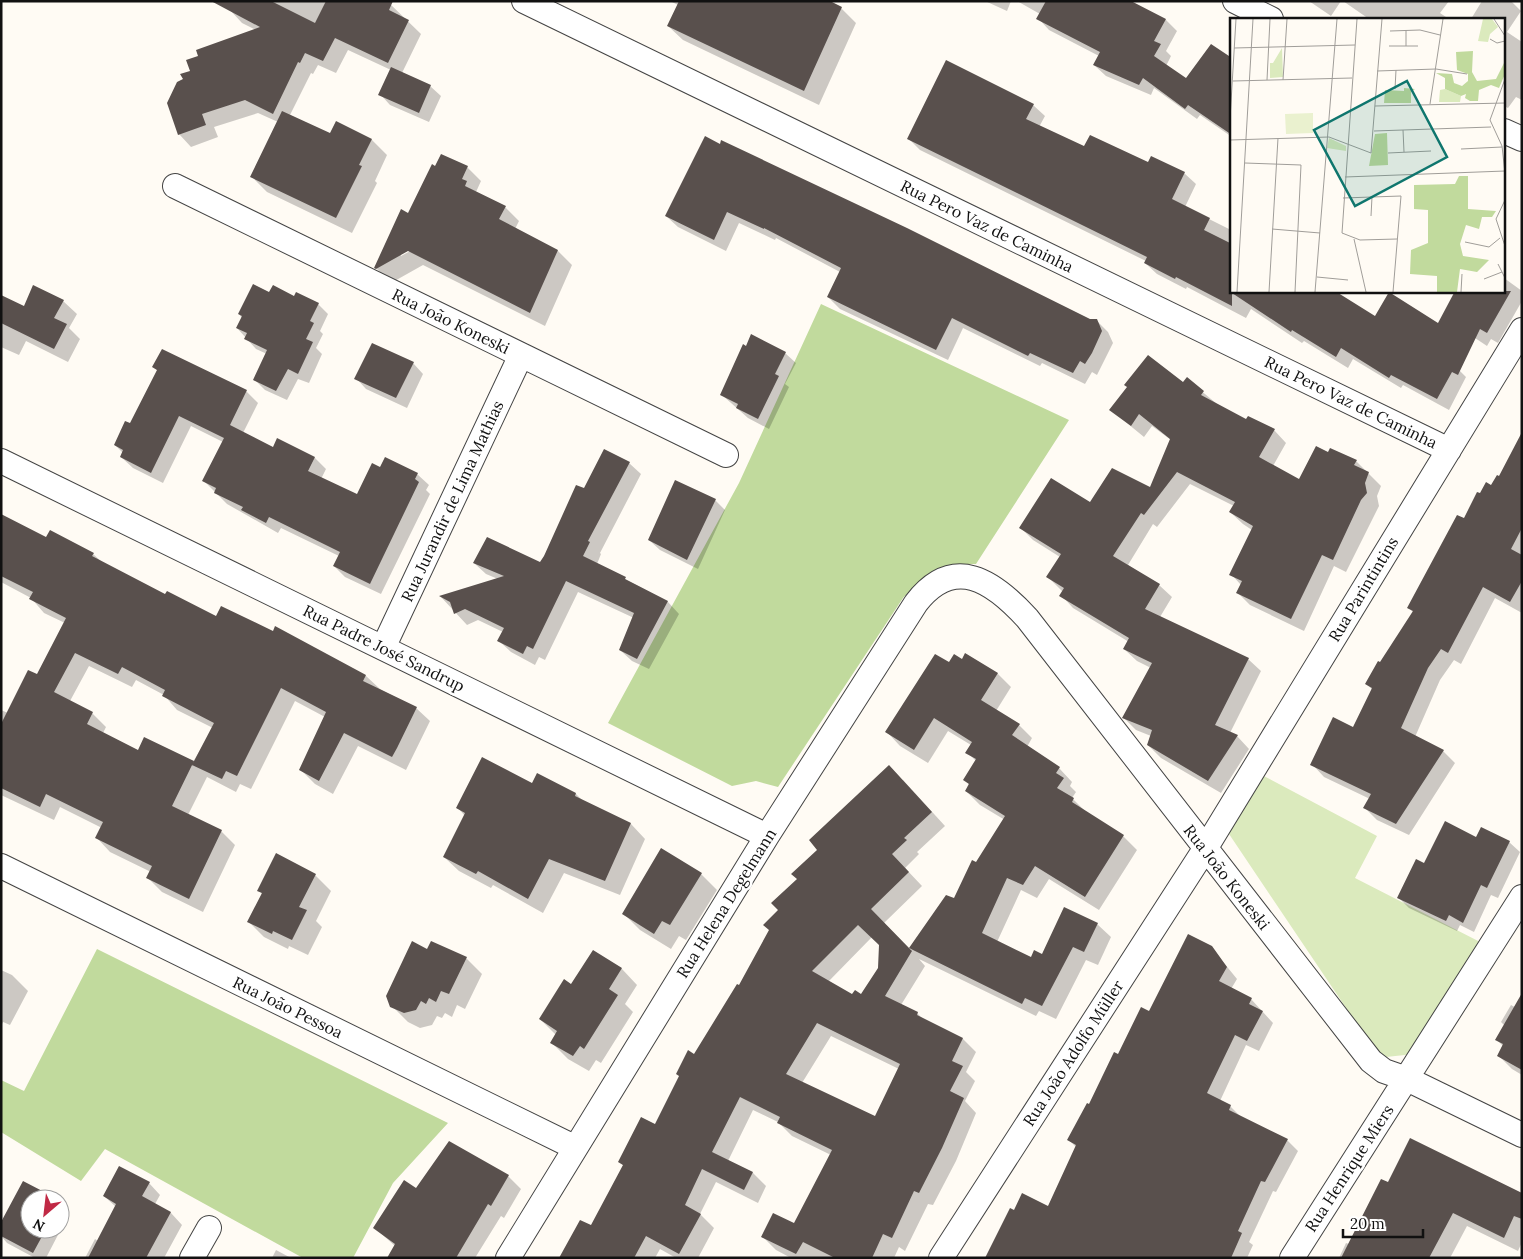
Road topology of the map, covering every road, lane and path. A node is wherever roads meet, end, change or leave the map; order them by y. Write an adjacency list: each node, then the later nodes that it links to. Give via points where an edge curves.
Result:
1 (524, 1): 9 (street, Rua Pero Vaz de Caminha)
2 (1239, 2): 3 (street)
3 (1269, 18)
4 (1506, 132): 5 (street)
5 (1522, 139)
6 (175, 186): 8 (street, Rua João Koneski)
7 (1522, 330): 9 (street, Rua Parintintins)
8 (521, 355): 10 (street, Rua João Koneski); 13 (street, Rua Jurandir de Lima Mathias)
9 (1448, 450): 15 (street, Rua Parintintins)
10 (726, 455)
11 (1, 461): 13 (street, Rua Padre José Sandrup)
12 (966, 577): 14 (street, Rua Helena Degelmann, via 953,576 939,581 916,603); 15 (street, Rua João Koneski, via 988,584 1008,598 1026,618)
13 (383, 648): 14 (street, Rua Padre José Sandrup)
14 (767, 836): 20 (street, Rua Helena Degelmann)
15 (1205, 849): 18 (street, Rua João Koneski, via 1371,1060 1384,1071); 24 (street, Rua João Adolfo Müller)
16 (1, 866): 20 (street, Rua João Pessoa)
17 (1522, 897): 18 (street, Rua Henrique Miers)
18 (1407, 1078): 19 (street, Rua João Koneski); 25 (street, Rua Henrique Miers)
19 (1522, 1135)
20 (574, 1147): 23 (street, Rua Helena Degelmann)
21 (209, 1228): 22 (street)
22 (192, 1258)
23 (508, 1258)
24 (941, 1258)
25 (1292, 1258)

